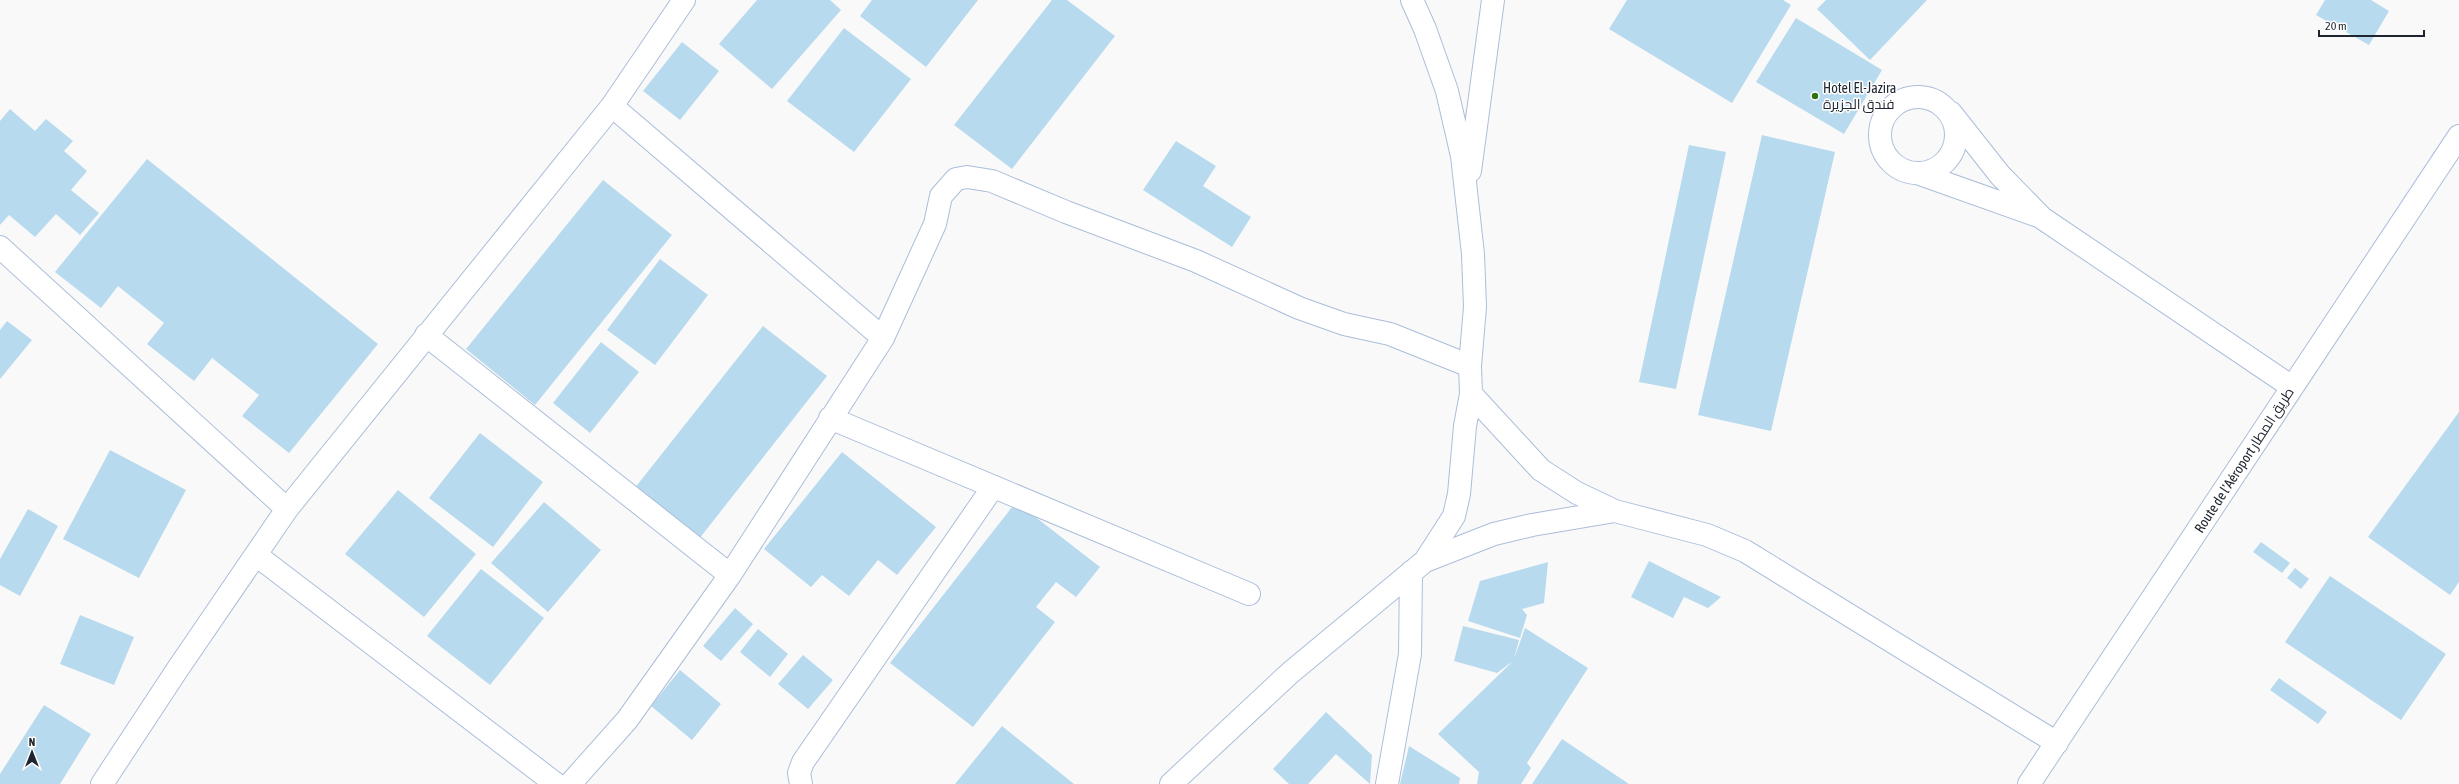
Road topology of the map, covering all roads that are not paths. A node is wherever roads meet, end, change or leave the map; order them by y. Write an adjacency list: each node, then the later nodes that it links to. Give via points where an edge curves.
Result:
1 (684, 0): 4 (street)
2 (1412, 0): 8 (street, via 1447,90 1462,156)
3 (1493, 0): 8 (street)
4 (612, 106): 11 (street); 12 (street)
5 (1951, 113): 7 (street, via 1956,126 1954,149 1948,160 1937,168); 7 (street, via 1926,96 1915,96 1902,99 1884,116 1880,138 1882,149 1896,166); 9 (street, via 2000,174)
6 (2459, 136): 14 (street, Route de l'Aéroport طريق المطار)
7 (1917, 173): 9 (street)
8 (1466, 200): 13 (street, via 1473,254 1475,307)
9 (2042, 218): 14 (street)
10 (0, 247): 18 (street)
11 (426, 335): 18 (street); 22 (street)
12 (882, 338): 13 (street, via 935,224 941,196 956,179 968,177 992,181 1196,261 1299,308 1344,324 1390,334); 16 (street)
13 (1470, 366): 15 (street)
14 (2292, 387): 24 (street, Route de l'Aéroport طريق المطار)
15 (1471, 394): 19 (street, via 1541,470 1577,493); 21 (street, via 1465,426 1460,494 1454,516)
16 (830, 418): 17 (street); 22 (street)
17 (993, 487): 23 (street); 28 (street, via 803,762 799,773)
18 (287, 509): 20 (street)
19 (1615, 511): 21 (street, via 1494,534); 24 (street, via 1707,535 1745,551)
20 (256, 555): 25 (street); 26 (street)
21 (1418, 566): 29 (street, via 1290,673); 30 (street, via 1410,654)
22 (730, 575): 27 (street, via 627,720)
23 (1248, 594)
24 (2057, 742): 31 (street, Route de l'Aéroport طريق المطار)
25 (102, 784)
26 (556, 784)
27 (570, 784)
28 (801, 784)
29 (1171, 784)
30 (1387, 784)
31 (2029, 784)

